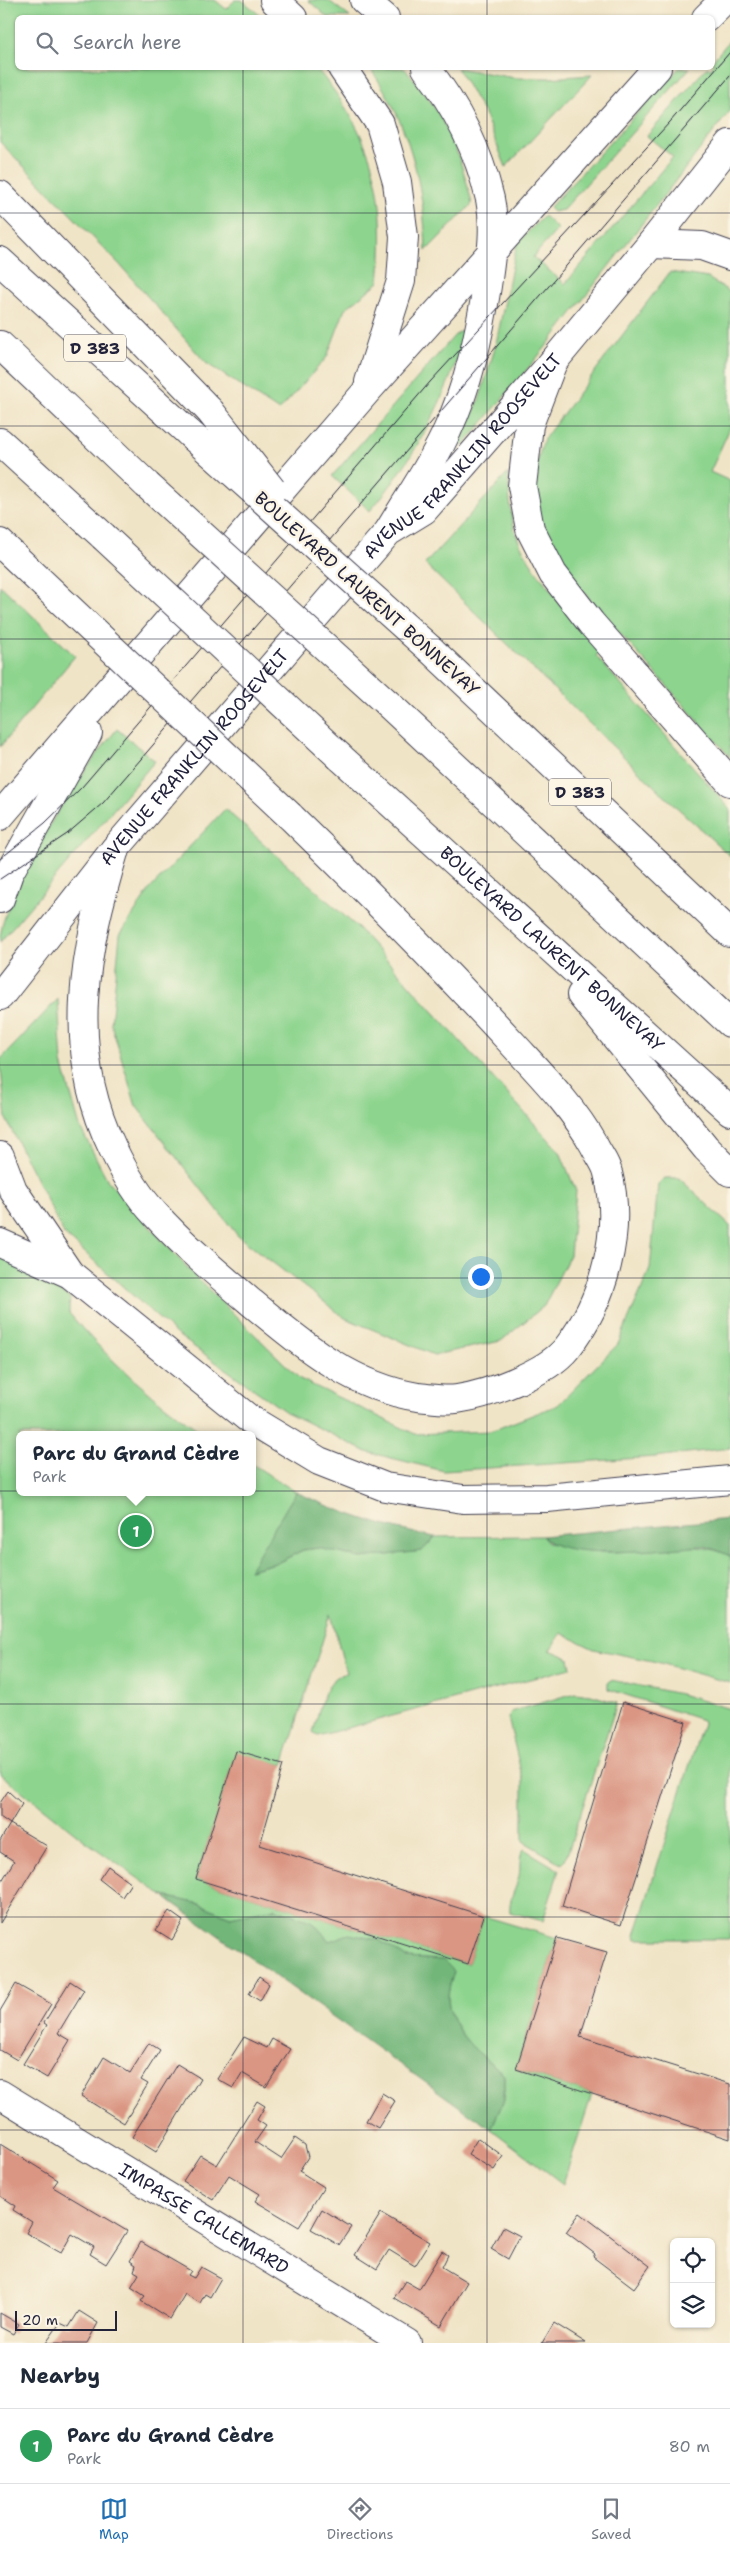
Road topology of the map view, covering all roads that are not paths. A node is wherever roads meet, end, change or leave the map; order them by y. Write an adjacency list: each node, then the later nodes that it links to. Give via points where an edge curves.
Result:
1 (274, 0): 4 (main road)
2 (364, 0): 5 (main road)
3 (724, 0): 6 (main road)
4 (290, 15)
5 (382, 15)
6 (709, 15)
7 (343, 70): 18 (main road, via 380,124 397,182 404,237 401,281)
8 (427, 70): 13 (main road, via 472,144 490,199)
9 (655, 70): 13 (main road)
10 (730, 144): 12 (main road, AVENUE FRANKLIN ROOSEVELT)
11 (0, 195): 22 (main road, bridge, via 210,410)
12 (651, 244): 14 (main road, via 702,246); 17 (main road, AVENUE FRANKLIN ROOSEVELT)
13 (492, 249): 18 (main road); 20 (main road, via 468,379 447,432)
14 (730, 256)
15 (0, 261): 22 (main road, BOULEVARD LAURENT BONNEVAY / D 383, bridge)
16 (0, 346): 31 (main road, bridge)
17 (553, 362): 20 (main road, AVENUE FRANKLIN ROOSEVELT, via 424,510); 24 (main road, via 529,424 522,486 530,529 553,574 591,623)
18 (366, 392): 23 (main road)
19 (0, 442): 28 (main road, BOULEVARD LAURENT BONNEVAY, bridge)
20 (388, 532): 26 (main road, AVENUE FRANKLIN ROOSEVELT)
21 (0, 543): 26 (main road, bridge, via 290,816 429,953 565,1100 608,1171 614,1227 597,1299 565,1350 521,1381 455,1400 418,1397 385,1389 344,1372 306,1348 228,1283 154,1213 123,1169 102,1126 83,1047 85,978 98,903)
22 (313, 543): 29 (main road, BOULEVARD LAURENT BONNEVAY / D 383, bridge)
23 (123, 674): 25 (main road); 27 (main road, via 12,865)
24 (730, 782)
25 (0, 816)
26 (115, 848): 30 (main road, AVENUE FRANKLIN ROOSEVELT)
27 (0, 900)
28 (525, 926): 32 (main road, BOULEVARD LAURENT BONNEVAY); 34 (main road, via 706,1148)
29 (730, 933)
30 (0, 996)
31 (730, 1023)
32 (730, 1111)
33 (0, 1156): 36 (main road, via 13,1190)
34 (730, 1172)
35 (0, 1243): 36 (main road)
36 (70, 1274): 37 (main road, via 248,1418 319,1461 385,1487 463,1499 538,1498)
37 (730, 1480)
38 (0, 2094): 39 (main road, IMPASSE CALLEMARD)
39 (407, 2343)

